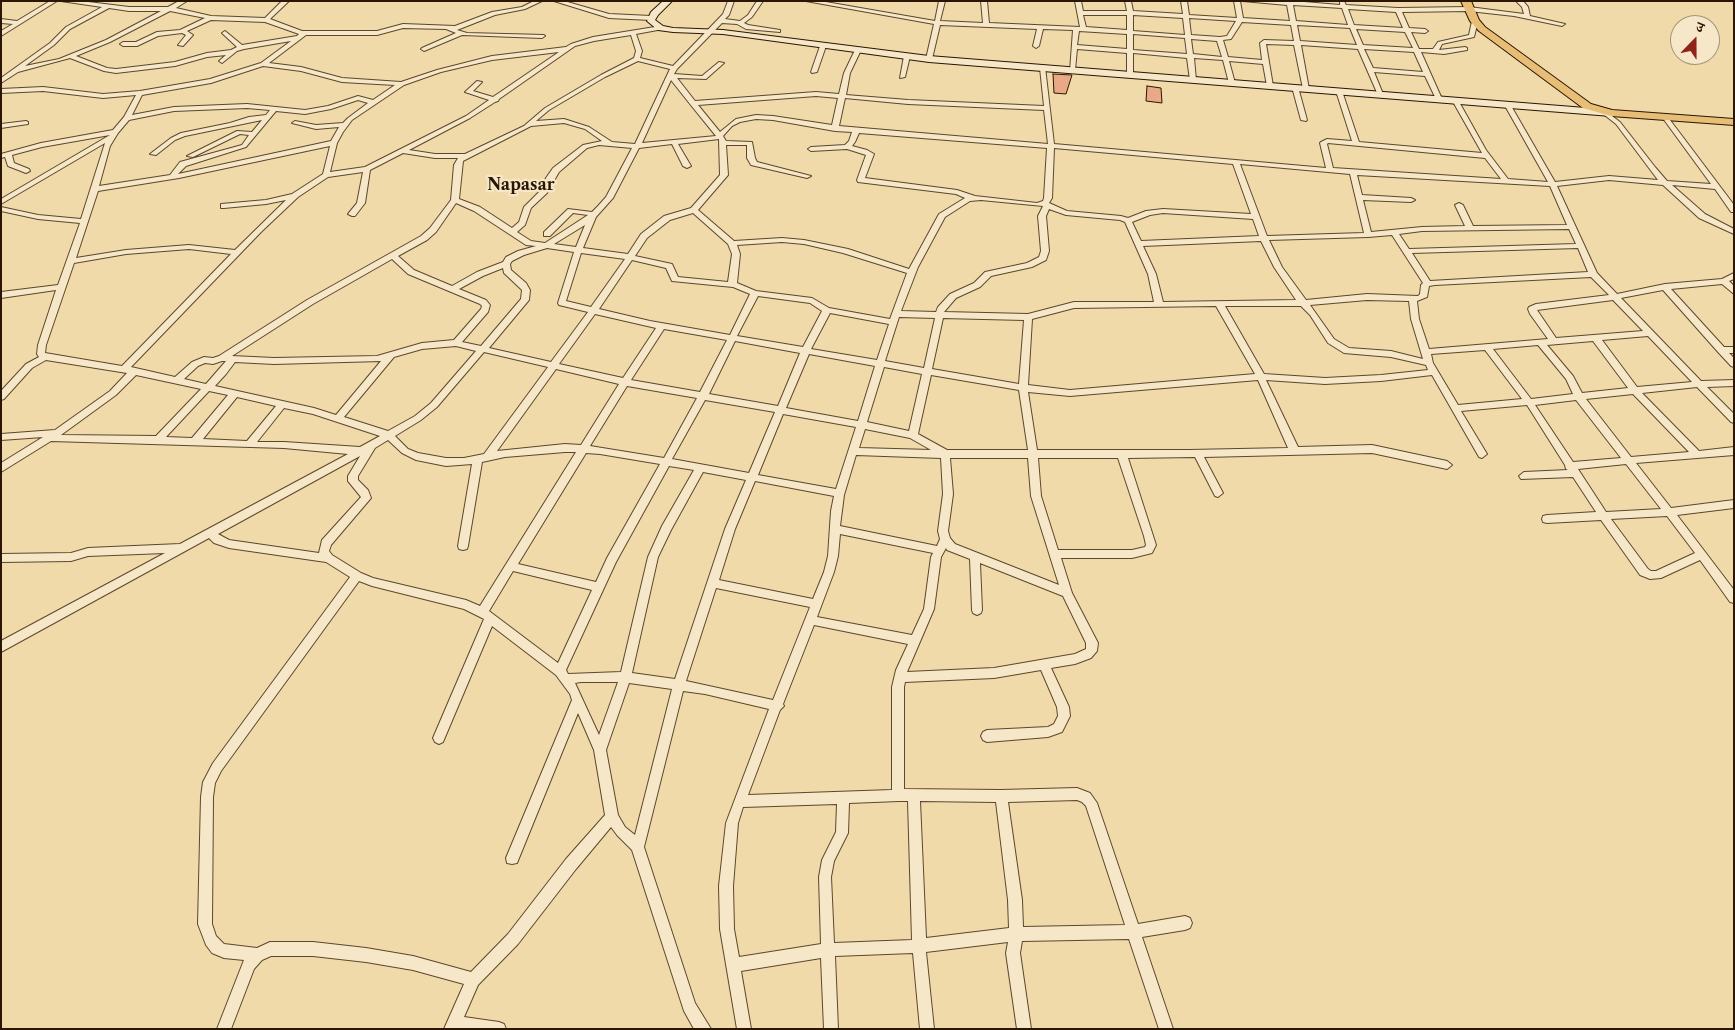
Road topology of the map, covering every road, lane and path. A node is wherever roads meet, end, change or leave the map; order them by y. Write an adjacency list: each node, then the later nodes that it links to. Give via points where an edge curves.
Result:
1 (54, 1): 40 (street)
2 (64, 1): 25 (street)
3 (119, 1): 25 (street)
4 (184, 1): 26 (street)
5 (286, 1): 35 (street)
6 (539, 1): 49 (street)
7 (557, 1): 34 (street, via 609,16)
8 (731, 1): 38 (street)
9 (760, 1): 41 (street, via 750,16)
10 (810, 1): 21 (street)
11 (942, 1): 42 (street)
12 (984, 1): 44 (street)
13 (1078, 1): 30 (street)
14 (1128, 1): 29 (street)
15 (1184, 1): 31 (street)
16 (1236, 1): 36 (street)
17 (1246, 1): 22 (street)
18 (1370, 1): 27 (street)
19 (1520, 1): 32 (street)
20 (665, 2): 34 (main road)
21 (837, 3): 42 (street)
22 (1290, 3): 23 (street); 43 (street)
23 (1343, 4): 27 (street); 46 (street)
24 (1468, 5): 28 (street); 32 (street); 39 (main road)
25 (109, 6): 26 (street); 92 (street, via 68,28)
26 (169, 9): 33 (street); 81 (street, via 114,38)
27 (1375, 9): 28 (street)
28 (1398, 10): 52 (street)
29 (1130, 13): 30 (street); 31 (street); 56 (street)
30 (1081, 14): 50 (street)
31 (1186, 16): 36 (street); 62 (street)
32 (1527, 16): 45 (street)
33 (211, 18): 35 (street); 54 (street)
34 (651, 18): 47 (main road)
35 (266, 20): 61 (street)
36 (1240, 20): 43 (street); 64 (street, via 1229,38)
37 (1, 21): 40 (street)
38 (720, 21): 41 (street); 51 (street)
39 (1476, 21): 79 (street, via 1472,36 1440,43); 121 (main road, via 1482,29 1581,102)
40 (17, 23): 59 (street)
41 (740, 23): 55 (street, via 746,27)
42 (936, 23): 44 (street); 85 (street)
43 (1292, 23): 46 (street); 65 (street)
44 (986, 24): 48 (street)
45 (1562, 24)
46 (1352, 27): 52 (street); 72 (street)
47 (661, 28): 51 (main road); 58 (street)
48 (1040, 28): 50 (street); 69 (street)
49 (449, 29): 60 (street); 61 (street, via 403,26 377,33)
50 (1079, 29): 56 (street); 71 (street)
51 (709, 30): 68 (main road); 96 (street)
52 (1406, 30): 53 (street); 77 (street)
53 (1425, 31)
54 (183, 32): 66 (street, via 157,34 137,44); 67 (street, via 190,35)
55 (778, 32)
56 (1131, 32): 62 (street); 80 (street)
57 (225, 33): 70 (street)
58 (633, 33): 74 (street, via 588,40); 84 (street, via 639,52)
59 (1, 34)
60 (460, 34): 63 (street); 73 (street)
61 (302, 35): 70 (street); 90 (street)
62 (1187, 35): 64 (street); 83 (street)
63 (542, 36)
64 (1220, 39): 86 (street)
65 (1297, 43): 72 (street); 88 (street, via 1264,42); 107 (street)
66 (123, 44)
67 (181, 45)
68 (823, 46): 76 (main road); 95 (street)
69 (1036, 46)
70 (240, 47): 78 (street)
71 (1074, 47): 80 (street); 93 (street)
72 (1361, 48): 77 (street); 94 (street)
73 (424, 49)
74 (566, 49): 104 (street, via 474,61); 114 (street)
75 (1465, 49): 79 (street)
76 (858, 50): 82 (main road); 112 (street, via 847,73)
77 (1417, 51): 79 (street); 97 (street)
78 (232, 52): 81 (street, via 175,64 116,71); 87 (street)
79 (1435, 52)
80 (1130, 53): 83 (street); 98 (street)
81 (70, 56): 92 (street)
82 (908, 56): 85 (main road); 99 (street)
83 (1189, 57): 86 (street); 100 (street)
84 (637, 59): 96 (street); 129 (street, via 547,109)
85 (929, 59): 91 (main road)
86 (1225, 59): 88 (street); 103 (street)
87 (222, 61)
88 (1266, 62): 105 (street)
89 (721, 63): 96 (street, via 704,78)
90 (263, 64): 104 (street, via 301,69 342,80); 110 (street, via 212,82)
91 (1044, 68): 93 (main road); 120 (street)
92 (18, 70): 101 (street)
93 (1072, 70): 98 (main road)
94 (1370, 70): 97 (street); 111 (street)
95 (814, 72)
96 (672, 73): 117 (street); 141 (street)
97 (1428, 74): 113 (street)
98 (1130, 75): 100 (main road)
99 (902, 77)
100 (1193, 80): 103 (main road)
101 (1, 81)
102 (479, 82): 114 (street, via 468,92)
103 (1232, 83): 105 (main road)
104 (402, 84): 116 (street)
105 (1270, 86): 106 (main road)
106 (1295, 87): 107 (main road); 125 (street)
107 (1306, 89): 109 (main road)
108 (1, 91): 110 (street, via 42,89 92,96)
109 (1339, 91): 111 (main road); 140 (street)
110 (140, 93): 124 (street)
111 (1380, 94): 113 (main road)
112 (843, 96): 117 (street, via 800,95); 120 (street); 132 (street)
113 (1439, 98): 115 (main road)
114 (496, 100): 145 (street)
115 (1456, 100): 118 (main road); 150 (street)
116 (373, 102): 119 (street, via 358,98 305,112); 130 (street)
117 (692, 103): 136 (street)
118 (1507, 104): 121 (main road); 162 (street)
119 (275, 108): 122 (street); 124 (street, via 174,109)
120 (1048, 108): 142 (street)
121 (1607, 113): 123 (main road); 161 (street)
122 (268, 117): 135 (street); 146 (street, via 183,134)
123 (1665, 117): 126 (main road); 163 (street)
124 (126, 118): 134 (street)
125 (1304, 120)
126 (1734, 122)
127 (26, 123): 131 (street)
128 (295, 123): 130 (street, via 316,127)
129 (532, 124): 139 (street, via 564,121 587,128); 149 (street)
130 (344, 125): 138 (street)
131 (1, 126)
132 (835, 129): 133 (street); 136 (street, via 756,118 734,122)
133 (856, 131): 142 (street); 143 (street)
134 (113, 134): 147 (street); 164 (street); 170 (street)
135 (255, 134): 148 (street, via 239,132); 159 (street, via 242,147 183,164)
136 (721, 138): 137 (street); 158 (street, via 750,143 754,163); 175 (street, via 724,174)
137 (674, 142): 141 (street); 152 (street)
138 (334, 143): 157 (street); 159 (street)
139 (609, 143): 141 (street); 184 (street, via 580,149 556,170 544,191 528,207 522,223)
140 (1356, 143): 150 (street); 154 (street, via 1324,141)
141 (637, 146): 178 (street, via 609,198)
142 (1051, 146): 151 (street); 171 (street)
143 (847, 148): 144 (street); 167 (street, via 870,154 862,180 957,192)
144 (811, 149)
145 (400, 151): 149 (street); 153 (street)
146 (154, 154)
147 (4, 156): 155 (street, via 11,164)
148 (191, 156)
149 (466, 156): 168 (street, via 458,165)
150 (1487, 156): 160 (street)
151 (1236, 163): 154 (street); 179 (street)
152 (688, 166)
153 (367, 169): 157 (street); 177 (street, via 361,203)
154 (1330, 170): 156 (street)
155 (26, 171)
156 (1353, 172): 160 (street); 166 (street)
157 (326, 176): 165 (street)
158 (807, 176)
159 (172, 177): 164 (street)
160 (1506, 181): 162 (street)
161 (1664, 182): 162 (street, via 1598,178); 163 (street); 186 (street, via 1702,216)
162 (1553, 184): 182 (street)
163 (1717, 187): 176 (street)
164 (95, 189): 180 (street)
165 (296, 196): 173 (street); 196 (street)
166 (1358, 197): 169 (street); 188 (street)
167 (973, 198): 171 (street); 201 (street, via 942,216)
168 (456, 200): 184 (street, via 477,209); 197 (street, via 428,234)
169 (1411, 200)
170 (1, 202)
171 (1045, 205): 181 (street, via 1066,213); 220 (street, via 1042,216 1045,251 1042,258 1030,265 988,274 977,286 953,296)
172 (1459, 205): 183 (street)
173 (224, 206)
174 (1, 209): 180 (street, via 46,218)
175 (694, 210): 190 (street); 198 (street, via 658,223 644,236)
176 (1734, 210)
177 (352, 214)
178 (593, 215): 187 (street, via 571,211); 192 (street); 194 (street)
179 (1256, 217): 181 (street, via 1163,211); 189 (street)
180 (84, 220): 199 (street)
181 (1128, 221): 191 (street)
182 (1572, 227): 183 (street); 193 (street)
183 (1470, 228): 185 (street)
184 (512, 232): 192 (street, via 525,241)
185 (1394, 232): 188 (street); 195 (street)
186 (1734, 232)
187 (548, 234)
188 (1368, 236): 189 (street)
189 (1264, 238): 191 (street); 215 (street, via 1278,267)
190 (732, 243): 201 (street, via 804,242 853,253); 206 (street, via 736,254)
191 (1138, 244): 216 (street, via 1152,274)
192 (546, 246): 194 (street); 200 (street, via 521,253)
193 (1580, 246): 195 (street); 202 (street)
194 (578, 251): 198 (street); 219 (street, via 562,303)
195 (1406, 251): 205 (street)
196 (235, 252): 199 (street, via 170,248); 244 (street)
197 (392, 255): 209 (street, via 411,272); 238 (street)
198 (630, 257): 206 (street, via 669,266 672,277 678,280); 219 (street)
199 (71, 261): 207 (street)
200 (506, 264): 209 (street); 231 (street, via 507,271 526,290 525,300)
201 (912, 272): 222 (street)
202 (1593, 274): 205 (street); 213 (street)
203 (1734, 275): 204 (street)
204 (1724, 281): 208 (street); 210 (street)
205 (1427, 283): 214 (street, via 1424,295)
206 (734, 285): 211 (street)
207 (63, 287): 212 (street); 237 (street, via 41,350)
208 (1665, 287): 213 (street); 233 (street)
209 (453, 289): 229 (street, via 486,305)
210 (1734, 291)
211 (754, 293): 218 (street, via 812,301); 226 (street)
212 (1, 295)
213 (1615, 298): 224 (street); 227 (street, via 1536,307 1532,310 1534,314)
214 (1413, 299): 215 (street, via 1367,297); 235 (street)
215 (1303, 303): 217 (street); 243 (street, via 1311,309 1331,341 1342,349 1399,356)
216 (1158, 304): 217 (street); 221 (street, via 1068,306)
217 (1218, 304): 247 (street)
218 (827, 310): 222 (street); 232 (street)
219 (592, 311): 223 (street); 242 (street)
220 (938, 314): 221 (street); 222 (street); 246 (street)
221 (1028, 317): 253 (street)
222 (895, 318): 240 (street)
223 (662, 326): 226 (street); 249 (street)
224 (1649, 333): 225 (street); 251 (street)
225 (1595, 337): 227 (street); 254 (street)
226 (733, 338): 232 (street); 256 (street)
227 (1554, 341): 228 (street)
228 (1540, 342): 230 (street); 258 (street, via 1570,378)
229 (456, 343): 231 (street); 236 (street, via 422,346)
230 (1487, 347): 235 (street); 259 (street)
231 (483, 350): 242 (street); 266 (street, via 434,405)
232 (806, 350): 240 (street); 262 (street)
233 (1721, 350): 234 (street); 241 (street)
234 (1734, 350)
235 (1425, 352): 243 (street)
236 (391, 355): 239 (street, via 377,359 274,361); 263 (street)
237 (45, 356): 244 (street); 257 (street, via 33,362)
238 (222, 358): 239 (street); 248 (street, via 199,361)
239 (232, 358): 252 (street)
240 (882, 363): 246 (street); 265 (street)
241 (1734, 364)
242 (553, 366): 249 (street); 285 (street)
243 (1432, 367): 247 (street, via 1381,378 1325,381); 261 (street)
244 (124, 369): 245 (street)
245 (134, 371): 248 (street); 267 (street, via 113,394)
246 (927, 371): 253 (street); 268 (street)
247 (1261, 377): 253 (street, via 1082,393); 275 (street)
248 (177, 380): 252 (street)
249 (625, 382): 256 (street); 274 (street)
250 (1734, 383): 251 (street)
251 (1698, 384): 254 (street); 264 (street)
252 (208, 387): 255 (street); 270 (street)
253 (1023, 388): 280 (street)
254 (1636, 392): 258 (street); 284 (street)
255 (235, 393): 260 (street); 271 (street)
256 (703, 396): 262 (street); 287 (street)
257 (1, 397)
258 (1579, 397): 259 (street); 286 (street)
259 (1528, 402): 261 (street); 291 (street)
260 (282, 404): 263 (street); 273 (street)
261 (1455, 408): 283 (street)
262 (780, 411): 265 (street); 292 (street)
263 (338, 418): 266 (street)
264 (1734, 420)
265 (862, 426): 268 (street); 277 (street)
266 (389, 434): 272 (street); 285 (street, via 405,451 416,456 455,463)
267 (53, 435): 269 (street); 270 (street); 289 (street)
268 (913, 435): 279 (street)
269 (1, 437)
270 (158, 440): 271 (street)
271 (194, 443): 273 (street)
272 (372, 444): 276 (street); 310 (street, via 352,476 352,481 366,498 326,544 324,552)
273 (249, 445): 276 (street)
274 (583, 448): 285 (street); 287 (street); 311 (street)
275 (1294, 450): 282 (street); 288 (street, via 1381,450)
276 (360, 451): 301 (street)
277 (854, 451): 279 (street); 294 (street)
278 (1734, 452): 284 (street)
279 (945, 454): 280 (street); 302 (street, via 948,480)
280 (1032, 454): 281 (street); 306 (street, via 1036,496)
281 (1122, 454): 282 (street); 306 (street, via 1149,536 1151,545 1148,550 1132,554)
282 (1198, 454): 295 (street)
283 (1482, 454)
284 (1697, 454): 286 (street)
285 (482, 457): 303 (street)
286 (1628, 460): 291 (street); 297 (street)
287 (665, 462): 290 (street); 314 (street)
288 (1447, 465)
289 (1, 468)
290 (700, 468): 292 (street); 325 (street, via 653,557)
291 (1572, 469): 293 (street); 298 (street)
292 (753, 476): 294 (street); 313 (street, via 730,529)
293 (1524, 476)
294 (840, 492): 300 (street)
295 (1218, 493)
296 (1734, 504): 297 (street)
297 (1669, 512): 298 (street); 307 (street)
298 (1604, 517): 299 (street); 307 (street, via 1644,572 1650,575 1657,576)
299 (1547, 519)
300 (835, 530): 305 (street); 317 (street, via 833,556)
301 (210, 533): 304 (street); 310 (street, via 229,544)
302 (945, 539): 305 (street); 308 (street, via 951,546)
303 (464, 546)
304 (183, 548): 309 (street, via 88,552 71,557); 322 (street)
305 (938, 550): 321 (street, via 932,600)
306 (1055, 554): 315 (street)
307 (1702, 554): 316 (street)
308 (975, 557): 315 (street); 318 (street)
309 (1, 558)
310 (328, 558): 312 (street)
311 (510, 566): 314 (street); 319 (street)
312 (357, 576): 319 (street, via 466,605); 346 (street, via 209,782 205,924 217,948)
313 (713, 583): 317 (street); 327 (street)
314 (599, 587): 324 (street)
315 (1068, 593): 323 (street, via 1092,643 1091,651 1076,659)
316 (1734, 600)
317 (817, 604): 320 (street)
318 (977, 610)
319 (486, 615): 324 (street); 331 (street)
320 (811, 620): 321 (street); 329 (street)
321 (916, 641): 326 (street)
322 (1, 647)
323 (1044, 665): 326 (street, via 994,673); 330 (street, via 1063,707 1064,716 1058,728 1048,732)
324 (562, 675): 325 (street); 328 (street)
325 (626, 677): 327 (street); 332 (street)
326 (900, 677): 334 (street, via 897,704)
327 (679, 684): 329 (street); 339 (street)
328 (578, 699): 332 (street); 340 (street)
329 (778, 706): 337 (street)
330 (987, 736)
331 (439, 738)
332 (600, 750): 338 (street)
333 (914, 795): 334 (street); 335 (street); 344 (street)
334 (898, 796): 336 (street)
335 (1001, 796): 342 (street, via 1078,794 1086,797 1091,803); 343 (street, via 1015,900)
336 (843, 798): 337 (street); 345 (street, via 842,833 828,860 825,877)
337 (739, 801): 347 (street, via 732,823 726,886 726,930)
338 (612, 817): 339 (street); 348 (street, via 513,938)
339 (638, 847): 353 (street, via 689,1006)
340 (512, 858)
341 (1185, 923): 342 (street)
342 (1132, 932): 343 (street); 357 (street)
343 (1016, 934): 344 (street); 356 (street, via 1014,953)
344 (919, 946): 345 (street); 355 (street)
345 (827, 950): 347 (street); 354 (street)
346 (257, 955): 348 (street, via 270,949 313,949 413,963); 351 (street, via 243,976)
347 (733, 966): 350 (street)
348 (473, 980): 349 (street)
349 (452, 1026): 352 (street)
350 (740, 1028)
351 (224, 1029)
352 (499, 1029)
353 (704, 1029)
354 (831, 1029)
355 (927, 1029)
356 (1024, 1029)
357 (1166, 1029)

